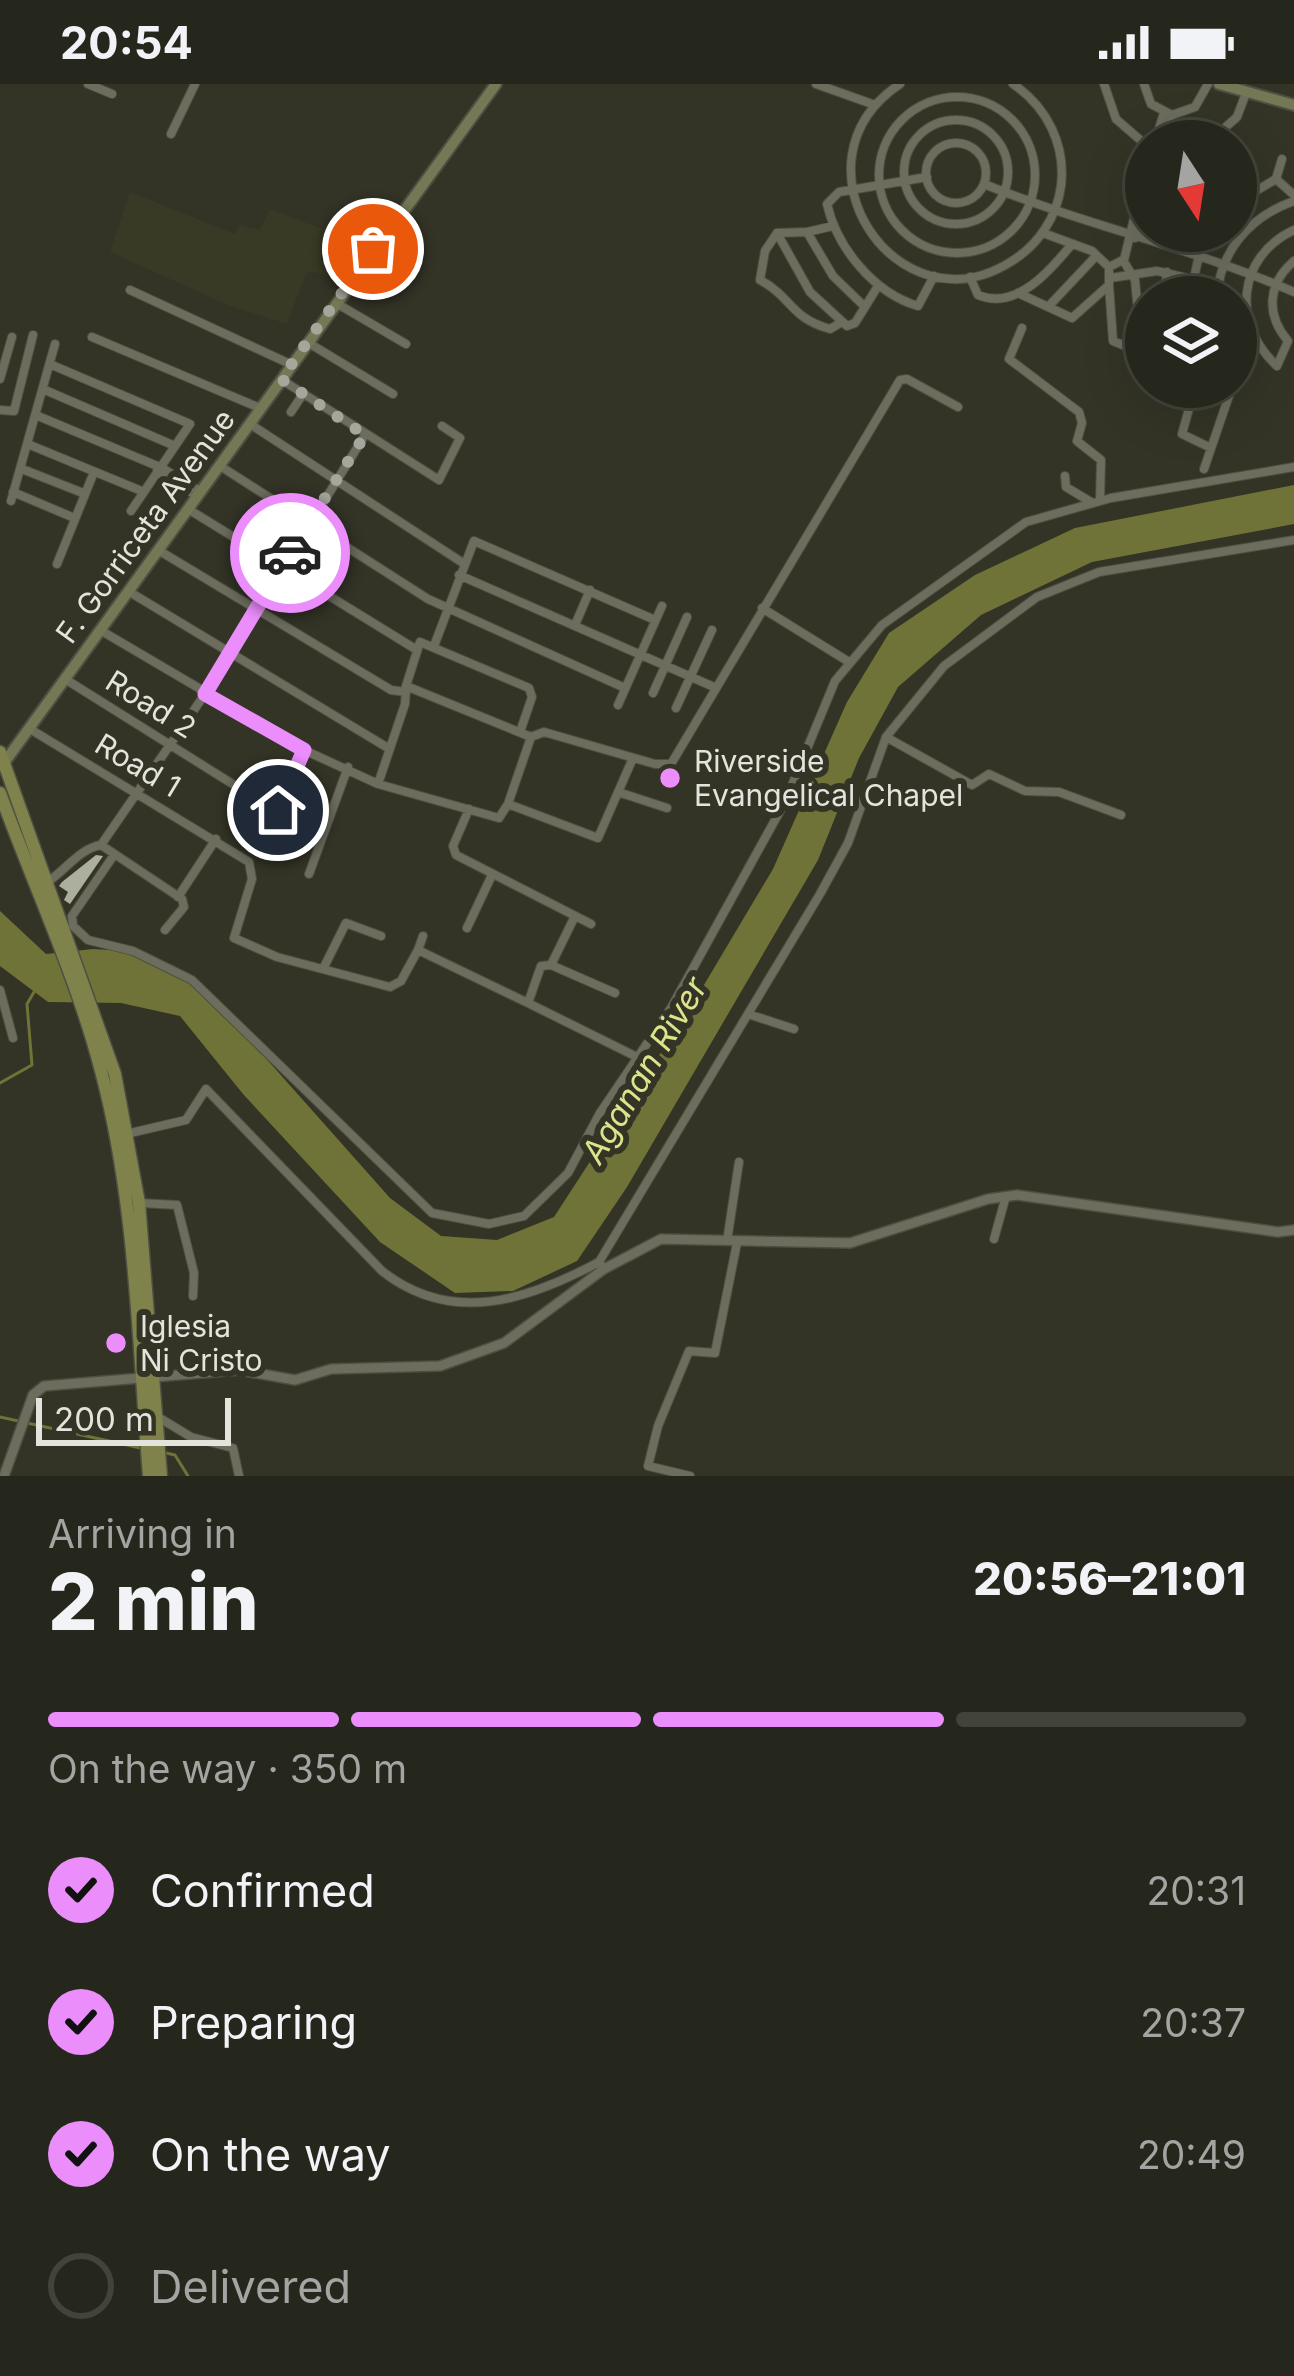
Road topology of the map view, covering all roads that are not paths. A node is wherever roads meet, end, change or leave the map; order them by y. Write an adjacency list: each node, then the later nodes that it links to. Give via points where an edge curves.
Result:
1 (88, 84): 13 (street)
2 (195, 84): 22 (street)
3 (496, 84): 65 (main road, F. Gorriceta Avenue)
4 (900, 84): 15 (street)
5 (1012, 84): 34 (street, via 1040,108 1058,144)
6 (1104, 84): 21 (street)
7 (1144, 84): 17 (street, via 1151,104)
8 (1208, 84): 17 (street, via 1195,107)
9 (1221, 84): 12 (main road)
10 (821, 85): 14 (street)
11 (860, 86): 14 (street)
12 (1242, 89): 16 (main road); 20 (street)
13 (112, 94)
14 (853, 96): 15 (street)
15 (875, 105): 29 (street, via 854,147)
16 (1294, 105)
17 (1168, 114): 18 (street); 19 (street)
18 (1165, 120)
19 (1167, 120)
20 (1234, 120)
21 (1125, 127)
22 (171, 134)
23 (1282, 159): 25 (street)
24 (927, 177): 26 (street); 27 (street, via 951,202 973,197); 27 (street, via 932,156 957,143 982,158)
25 (1276, 179): 30 (street); 32 (street)
26 (905, 182): 28 (street); 31 (street, via 916,206 950,224 987,214); 31 (street, via 918,137 963,121 1002,147)
27 (984, 184): 31 (street)
28 (879, 186): 29 (street); 33 (street, via 898,227 949,253 1004,238); 33 (street, via 886,143 906,116 937,100 972,98 1003,112 1026,137 1036,170)
29 (851, 190): 35 (street, via 830,197); 53 (street, via 877,242)
30 (1257, 190)
31 (1005, 192): 33 (street)
32 (1294, 198): 49 (street, via 1250,225)
33 (1030, 204): 34 (street)
34 (1054, 211): 38 (street); 40 (street)
35 (833, 226): 37 (street); 61 (street)
36 (1294, 230): 52 (street, via 1264,251)
37 (807, 232): 39 (street); 66 (street, via 833,276)
38 (1043, 232): 41 (street); 58 (street, via 1018,257)
39 (777, 233): 68 (street, via 810,292); 68 (street, via 760,280 800,319 830,329)
40 (1125, 236)
41 (1072, 244): 45 (street); 64 (street)
42 (1126, 252): 47 (street)
43 (1184, 252): 46 (street)
44 (1201, 252): 46 (street)
45 (1096, 256): 59 (street); 67 (street)
46 (1199, 256): 49 (street); 56 (street)
47 (1124, 260): 51 (street); 59 (street)
48 (1294, 261): 60 (street)
49 (1224, 265): 52 (street); 57 (street)
50 (1167, 272): 51 (street); 54 (street); 55 (street)
51 (1131, 274): 59 (street)
52 (1250, 275): 60 (street); 60 (street, via 1246,318 1277,366 1288,341 1271,308)
53 (934, 276): 58 (street); 61 (street, via 918,306)
54 (1167, 276)
55 (1184, 276)
56 (1193, 276)
57 (1222, 276)
58 (970, 277): 64 (street, via 984,298)
59 (1109, 277): 67 (street, via 1072,318); 76 (street, via 1113,340)
60 (1275, 284): 63 (street)
61 (878, 286): 66 (street)
62 (130, 290): 77 (street)
63 (1294, 292)
64 (1018, 293): 67 (street)
65 (334, 302): 73 (main road, F. Gorriceta Avenue); 75 (street)
66 (865, 307): 68 (street, via 851,326)
67 (1048, 307)
68 (842, 322)
69 (1022, 328): 108 (street, via 1009,359 1079,412 1077,441 1101,460)
70 (33, 335): 88 (street, via 14,411)
71 (12, 337): 80 (street)
72 (92, 337): 85 (street)
73 (306, 341): 77 (main road, F. Gorriceta Avenue); 83 (street)
74 (55, 344): 78 (street)
75 (406, 344)
76 (1125, 345)
77 (290, 364): 79 (main road, F. Gorriceta Avenue)
78 (52, 365): 81 (street); 95 (street, via 190,424)
79 (281, 379): 82 (street); 85 (main road, F. Gorriceta Avenue)
80 (0, 380)
81 (45, 390): 90 (street); 95 (street)
82 (303, 394): 89 (street); 93 (street)
83 (393, 394)
84 (958, 406): 123 (street, via 900,380)
85 (260, 408): 91 (main road, F. Gorriceta Avenue)
86 (1189, 408): 96 (street, via 1182,434)
87 (1222, 408): 96 (street)
88 (0, 410)
89 (291, 412)
90 (38, 416): 94 (street); 99 (street)
91 (249, 423): 97 (main road, F. Gorriceta Avenue); 104 (street)
92 (442, 426): 93 (street, via 460,438 439,479)
93 (365, 435): 104 (street)
94 (30, 445): 101 (street); 102 (street)
95 (175, 446): 99 (street)
96 (1211, 448): 100 (street)
97 (218, 466): 107 (main road, F. Gorriceta Avenue); 112 (street)
98 (1294, 467): 108 (street)
99 (158, 469): 105 (street); 107 (street)
100 (1204, 469)
101 (22, 470): 106 (street); 111 (street, via 12,497)
102 (94, 472): 105 (street); 106 (street)
103 (1065, 476): 108 (street, via 1066,487)
104 (335, 480): 112 (street); 116 (street)
105 (144, 492): 110 (street)
106 (83, 493): 111 (street)
107 (198, 493): 109 (main road, F. Gorriceta Avenue)
108 (1096, 502): 134 (street, via 1015,527 910,602)
109 (188, 509): 114 (main road, F. Gorriceta Avenue); 117 (street)
110 (131, 511)
111 (72, 517): 115 (street)
112 (308, 525): 117 (street); 122 (street)
113 (1294, 540): 148 (street, via 1099,572 1037,597 944,666)
114 (158, 550): 120 (main road, F. Gorriceta Avenue); 124 (street)
115 (56, 564)
116 (464, 564): 118 (street); 119 (street, via 474,541)
117 (283, 566): 124 (street); 131 (street)
118 (460, 575): 122 (street); 127 (street)
119 (590, 590): 126 (street); 127 (street)
120 (128, 591): 128 (main road, F. Gorriceta Avenue); 132 (street)
121 (662, 606): 126 (street)
122 (447, 608): 130 (street); 139 (street)
123 (762, 608): 134 (street); 138 (street)
124 (256, 611): 132 (street); 140 (street, via 392,690)
125 (687, 616): 135 (street)
126 (655, 620): 133 (street)
127 (575, 626): 133 (street)
128 (100, 630): 137 (main road, F. Gorriceta Avenue); 142 (street)
129 (712, 630): 136 (street)
130 (434, 646): 131 (street, via 420,642); 146 (street, via 532,692)
131 (417, 650): 140 (street)
132 (230, 651): 142 (street); 150 (street)
133 (640, 654): 135 (street); 139 (street)
134 (849, 662): 188 (street, via 785,802)
135 (664, 665): 136 (street); 141 (street)
136 (689, 676): 138 (street); 144 (street)
137 (65, 679): 145 (main road, F. Gorriceta Avenue); 149 (street, Road 2)
138 (714, 687): 153 (street, via 671,764)
139 (625, 688): 143 (street)
140 (406, 689): 146 (street); 150 (street)
141 (653, 693)
142 (205, 694): 149 (street); 151 (street)
143 (618, 705)
144 (676, 707)
145 (30, 729): 152 (main road, F. Gorriceta Avenue); 156 (street, Road 1)
146 (520, 732): 147 (street)
147 (531, 737): 153 (street, via 552,733); 159 (street)
148 (886, 737): 163 (street, via 972,785 989,774); 184 (street, via 848,843)
149 (170, 742): 151 (street, Road 2, via 278,810); 156 (street)
150 (388, 748): 155 (street)
151 (304, 750): 154 (street)
152 (1, 755): 164 (main road)
153 (633, 758): 157 (street)
154 (348, 767): 155 (street); 168 (street)
155 (378, 784): 162 (street)
156 (136, 792): 165 (street, Road 1); 166 (street)
157 (619, 792): 159 (street, via 598,838); 161 (street)
158 (0, 793): 164 (main road)
159 (508, 804): 162 (street, via 499,818)
160 (0, 808): 164 (main road)
161 (667, 808)
162 (469, 809): 169 (street, via 453,850)
163 (1121, 815)
164 (18, 826): 170 (main road)
165 (216, 839): 171 (street); 180 (street, Road 1, via 252,866 237,943)
166 (101, 845): 167 (street); 170 (street)
167 (114, 855): 171 (street); 188 (street, via 71,916 73,926 88,940 192,980 432,1213 489,1224 538,1207 568,1173)
168 (309, 874)
169 (492, 875): 172 (street); 174 (street)
170 (42, 885): 187 (main road)
171 (178, 897): 175 (street, via 184,907)
172 (574, 916): 173 (street); 179 (street)
173 (591, 924)
174 (467, 928)
175 (165, 929)
176 (381, 936): 180 (street, via 346,922)
177 (423, 936): 178 (street)
178 (418, 950): 180 (street, via 396,986); 183 (street)
179 (551, 965): 182 (street); 183 (street, via 542,966)
180 (323, 969)
181 (0, 990): 186 (street)
182 (615, 993)
183 (528, 1003): 188 (street)
184 (748, 1014): 185 (street); 196 (street)
185 (794, 1029)
186 (13, 1038)
187 (99, 1043): 189 (main road); 198 (main road)
188 (638, 1057)
189 (126, 1133): 192 (main road); 196 (street, via 185,1120 206,1089 382,1271 444,1303 517,1298)
190 (739, 1162): 195 (street)
191 (1006, 1196): 193 (street); 194 (street); 195 (street, via 850,1243)
192 (139, 1203): 197 (street, via 177,1205); 198 (main road)
193 (1294, 1230)
194 (994, 1239)
195 (732, 1242): 196 (street, via 662,1239); 204 (street, via 716,1353 689,1351 648,1466)
196 (602, 1265): 198 (street, via 526,1330 465,1360 331,1369 295,1380 239,1370)
197 (193, 1296)
198 (147, 1375): 199 (main road); 200 (main road); 202 (street, via 51,1384 33,1395)
199 (157, 1416): 200 (main road); 203 (street, via 233,1448)
200 (152, 1433): 201 (main road)
201 (155, 1471)
202 (4, 1476)
203 (239, 1476)
204 (690, 1476)

